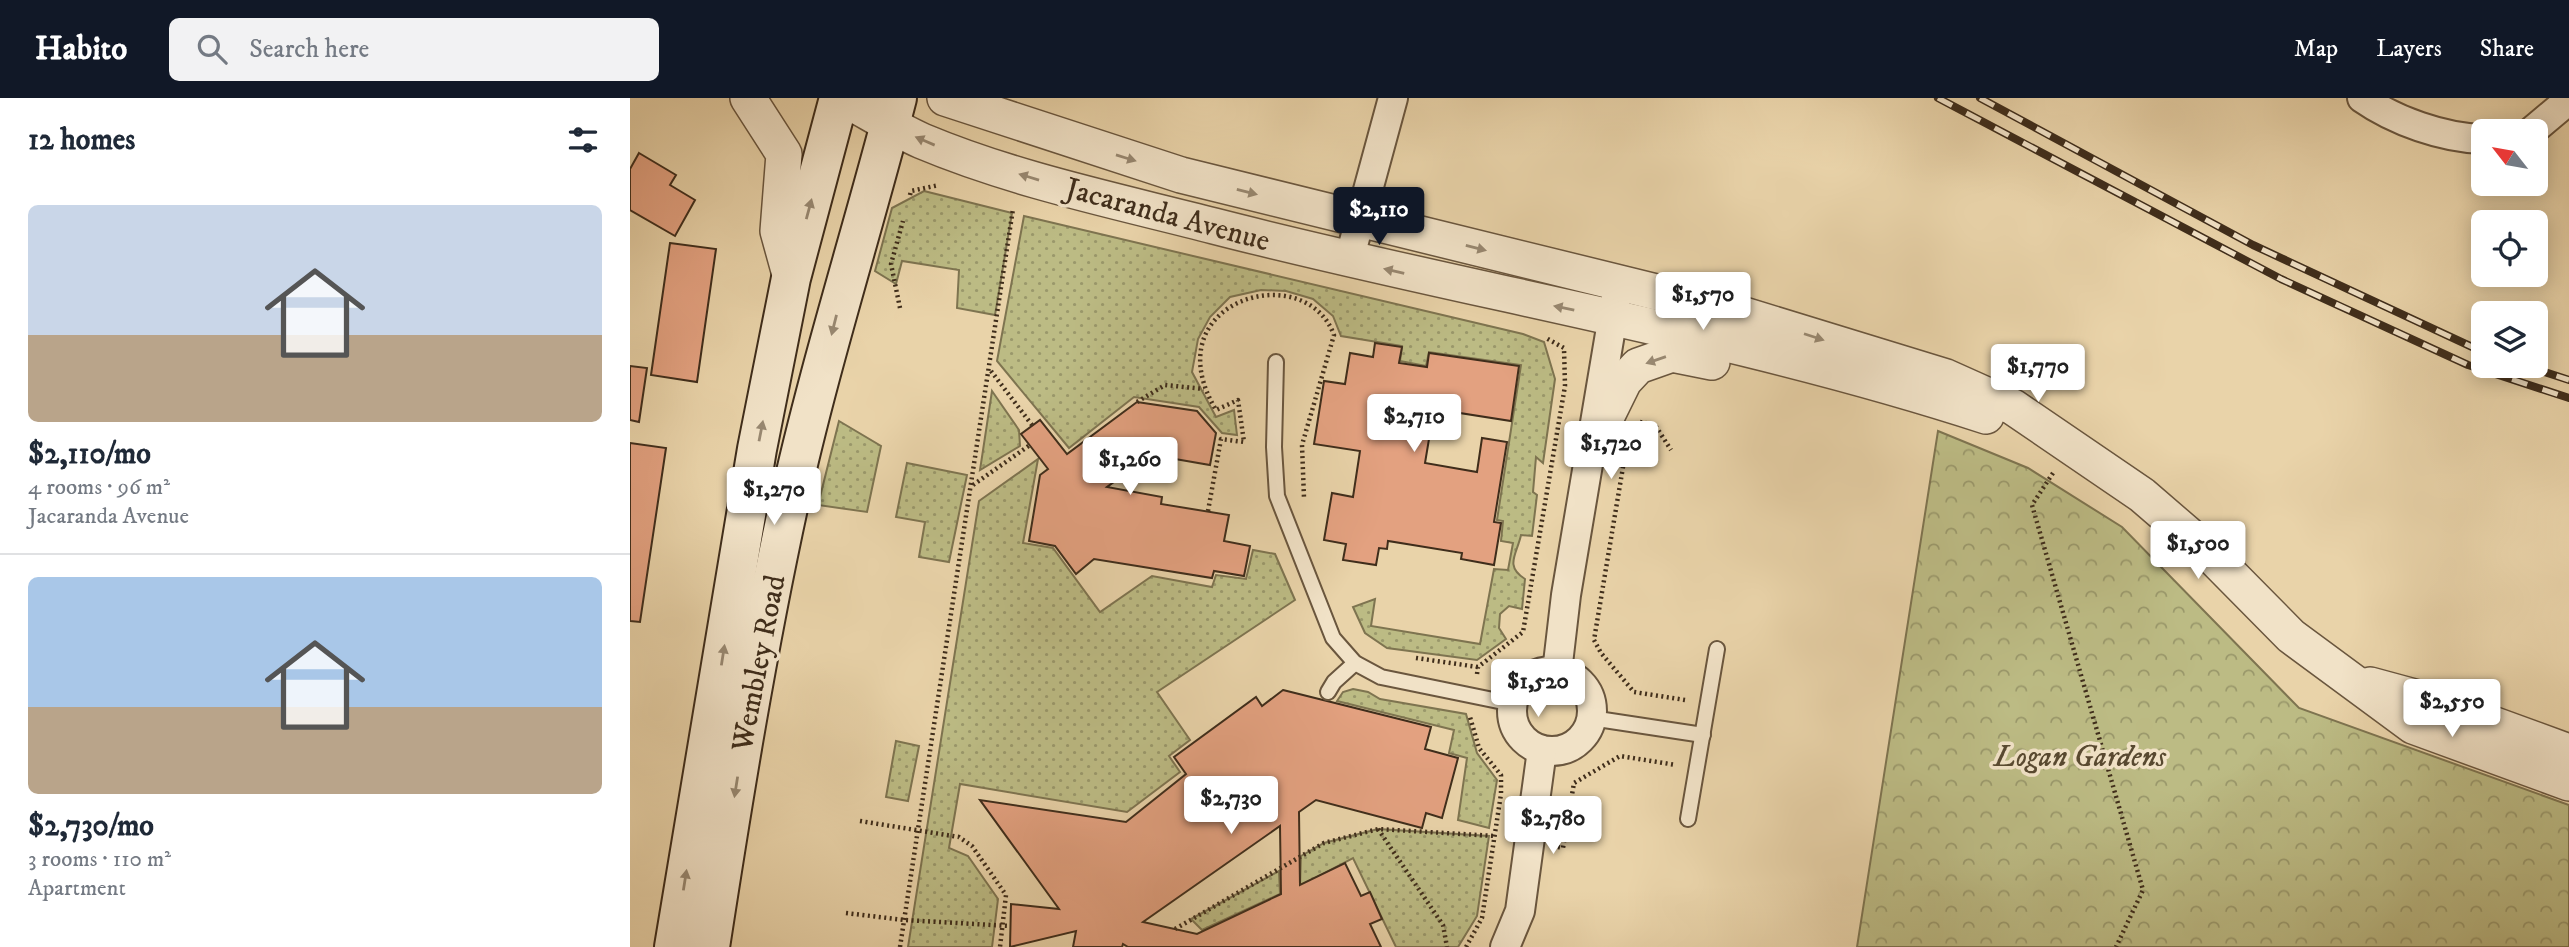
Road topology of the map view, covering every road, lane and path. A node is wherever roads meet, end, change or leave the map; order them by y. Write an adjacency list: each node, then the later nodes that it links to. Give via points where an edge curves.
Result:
1 (748, 98): 18 (street, via 784,154 778,231)
2 (841, 98): 8 (street, Jacaranda Avenue); 18 (main road, Wembley Road, one-way to 2)
3 (945, 98): 10 (street, Jacaranda Avenue)
4 (1013, 98): 10 (street)
5 (1393, 98): 16 (street)
6 (2362, 98): 11 (street, via 2416,124)
7 (2569, 100): 9 (street)
8 (893, 111): 17 (street, Jacaranda Avenue, one-way to 8, via 1070,190 961,155); 62 (main road, Wembley Road, one-way to 62, via 850,259 790,501 755,672)
9 (2546, 119)
10 (1038, 131): 16 (street, Jacaranda Avenue, one-way to 16, via 1181,176)
11 (2471, 138)
12 (945, 185): 13 (path, via 911,191)
13 (908, 203)
14 (1003, 205): 24 (path, via 1015,209)
15 (904, 215): 20 (path, via 891,264)
16 (1362, 220): 17 (street); 19 (street, Jacaranda Avenue, one-way to 19)
17 (1349, 260): 21 (street, Jacaranda Avenue, one-way to 17)
18 (791, 278): 61 (main road, Wembley Road, one-way to 18, via 757,449)
19 (1620, 283): 21 (street); 32 (street, Jacaranda Avenue, one-way to 32, via 1721,308 1947,377 2013,407)
20 (900, 308)
21 (1612, 318): 25 (street, Jacaranda Avenue); 31 (street)
22 (1545, 338): 42 (path, via 1564,348 1564,386 1532,589 1523,632 1478,667)
23 (1276, 362): 37 (lane, via 1273,447 1277,496 1333,638)
24 (990, 371): 29 (path); 35 (path)
25 (1891, 387): 31 (street, one-way to 31, via 1821,387 1671,354 1638,366 1624,381); 32 (street, Jacaranda Avenue)
26 (1204, 389): 27 (path, via 1166,385)
27 (1137, 402)
28 (1630, 421): 33 (path, via 1655,425)
29 (1032, 425)
30 (1030, 445): 35 (path)
31 (1592, 446): 38 (street)
32 (2071, 446): 39 (street, Jacaranda Avenue, via 2152,503 2291,636); 68 (path, via 2032,505 2144,890)
33 (1671, 450)
34 (1624, 459): 40 (path, via 1594,640 1634,692 1685,700)
35 (972, 485): 53 (path)
36 (1717, 649): 45 (lane)
37 (1355, 663): 41 (lane); 42 (lane, via 1381,677)
38 (1557, 672): 43 (street, via 1533,676 1523,683); 44 (street, via 1580,683 1591,705)
39 (2349, 680): 47 (street, Jacaranda Avenue, via 2429,701); 49 (street, Jacaranda Avenue, via 2413,726)
40 (1687, 689)
41 (1328, 692)
42 (1473, 695): 43 (lane); 54 (path, via 1469,719 1479,748 1501,775)
43 (1513, 704): 46 (street, via 1515,728 1531,746)
44 (1591, 718): 45 (lane); 46 (street, via 1587,730 1568,748)
45 (1703, 735): 50 (lane)
46 (1542, 750): 55 (street)
47 (2569, 752)
48 (1676, 778): 55 (path, via 1678,765 1620,756 1574,783 1563,848)
49 (2569, 783)
50 (1688, 819)
51 (860, 821): 53 (path)
52 (1378, 829): 54 (path); 60 (path, via 1324,843); 65 (path, via 1443,925)
53 (918, 830): 57 (path); 58 (path, via 959,837 972,846 1006,895)
54 (1494, 836): 55 (path); 66 (path, via 1482,918)
55 (1530, 844): 67 (street, via 1520,911)
56 (846, 913): 57 (path)
57 (904, 920): 58 (path); 63 (path)
58 (1002, 925): 59 (path); 64 (path)
59 (1010, 926)
60 (1174, 929)
61 (674, 947)
62 (710, 947)
63 (900, 947)
64 (1000, 947)
65 (1447, 947)
66 (1465, 947)
67 (1505, 947)
68 (2116, 947)

